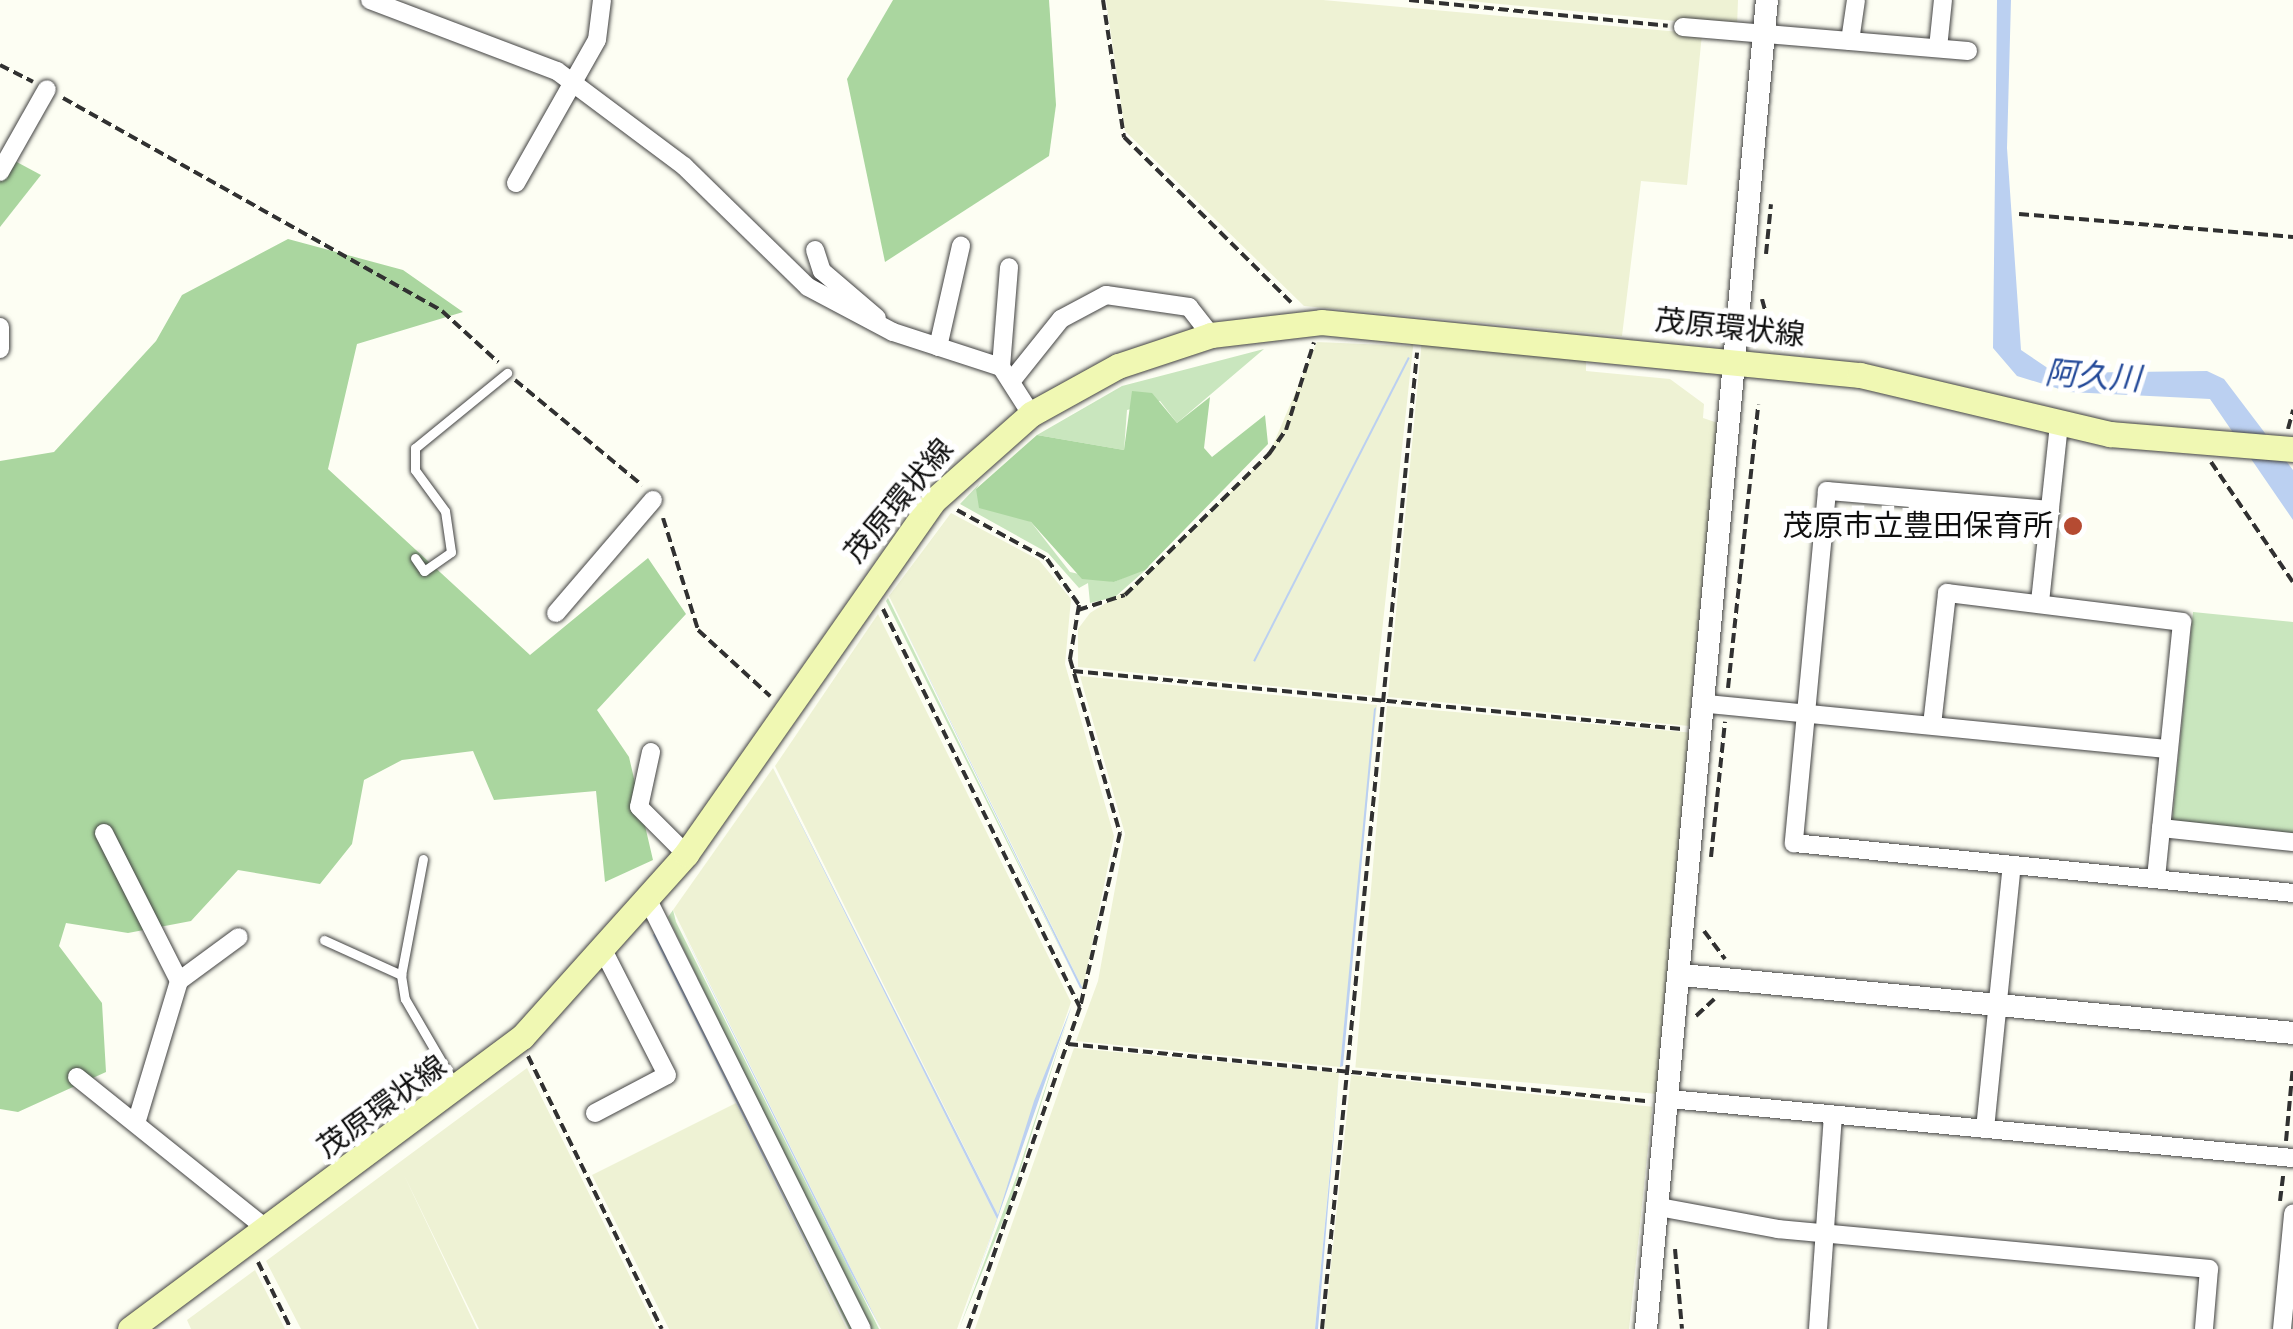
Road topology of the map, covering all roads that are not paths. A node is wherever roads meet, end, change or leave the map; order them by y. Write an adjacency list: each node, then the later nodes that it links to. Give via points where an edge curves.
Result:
1 (370, 0): 11 (street)
2 (602, 0): 11 (street, via 597,40)
3 (1767, 0): 7 (street)
4 (1856, 0): 8 (street)
5 (1943, 0): 9 (street)
6 (1683, 27): 7 (street)
7 (1764, 33): 8 (street); 23 (street)
8 (1850, 40): 9 (street)
9 (1938, 48): 10 (street)
10 (1968, 51)
11 (574, 82): 14 (street); 19 (street, via 684,166 808,288)
12 (47, 90): 13 (street)
13 (0, 172)
14 (516, 182)
15 (961, 246): 21 (street)
16 (815, 250): 19 (street, via 822,271)
17 (1009, 267): 25 (street)
18 (0, 328): 22 (street)
19 (893, 332): 21 (street)
20 (1211, 335): 23 (main road, 茂原環状線, via 1311,322); 25 (street, via 1189,306 1106,295 1060,319); 26 (main road, 茂原環状線, via 1118,366)
21 (938, 347): 25 (street)
22 (0, 349)
23 (1738, 362): 27 (main road, 茂原環状線, via 1887,380); 34 (street)
24 (507, 373): 31 (lane, via 414,448 415,470 444,511 451,552 424,571)
25 (1007, 373): 26 (street)
26 (1030, 414): 42 (main road, 茂原環状線, via 935,498)
27 (2058, 423): 28 (main road, 茂原環状線, via 2205,453); 30 (street)
28 (2287, 443)
29 (653, 500): 33 (street)
30 (2050, 510): 32 (street); 35 (street, via 1827,491)
31 (415, 558)
32 (2040, 602): 36 (street, via 1946,593); 37 (street, via 2182,622)
33 (556, 612)
34 (1708, 704): 35 (street); 52 (street)
35 (1804, 713): 36 (street); 44 (street, via 1794,843)
36 (1932, 724): 37 (street)
37 (2168, 749): 39 (street)
38 (651, 752): 42 (street, via 639,807)
39 (2161, 828): 41 (street); 45 (street)
40 (104, 833): 53 (street)
41 (2293, 842)
42 (686, 854): 47 (main road, 茂原環状線)
43 (423, 858): 51 (lane)
44 (2012, 865): 45 (street); 54 (street)
45 (2156, 878): 46 (street)
46 (2293, 893)
47 (649, 902): 50 (main road, 茂原環状線); 70 (street)
48 (239, 937): 53 (street)
49 (324, 940): 51 (lane)
50 (605, 954): 57 (main road, 茂原環状線); 59 (street, via 668,1076)
51 (401, 975): 57 (lane, via 405,999)
52 (1682, 975): 54 (street); 58 (street)
53 (179, 982): 61 (street)
54 (1998, 1004): 55 (street); 62 (street)
55 (2293, 1033)
56 (77, 1077): 61 (street)
57 (459, 1092): 67 (main road, 茂原環状線)
58 (1670, 1101): 60 (street); 64 (street)
59 (595, 1113)
60 (1833, 1116): 62 (street); 66 (street)
61 (137, 1120): 67 (street)
62 (1986, 1129): 63 (street)
63 (2289, 1158)
64 (1669, 1208): 66 (street); 71 (street)
65 (2286, 1214): 68 (street)
66 (1822, 1232): 72 (street); 73 (street, via 2209,1269)
67 (259, 1236): 69 (main road, 茂原環状線)
68 (2290, 1277): 74 (street)
69 (130, 1329)
70 (862, 1329)
71 (1646, 1329)
72 (1818, 1329)
73 (2204, 1329)
74 (2282, 1329)

